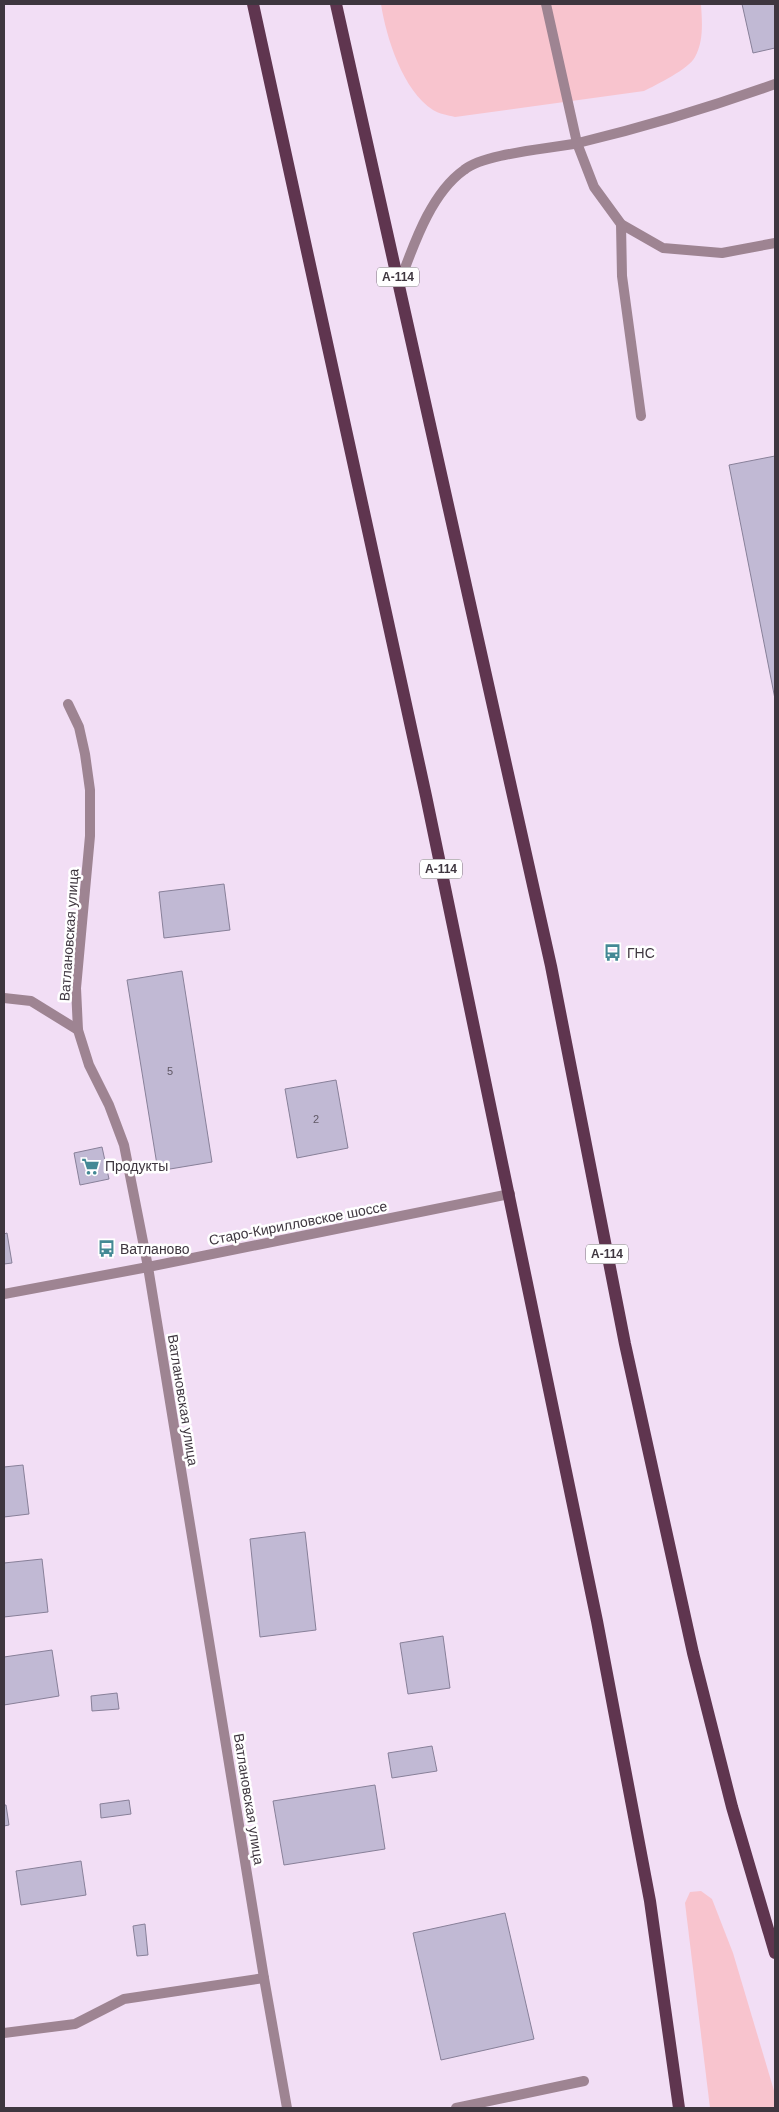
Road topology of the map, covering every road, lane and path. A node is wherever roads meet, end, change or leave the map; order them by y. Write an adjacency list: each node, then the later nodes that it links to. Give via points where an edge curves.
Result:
1 (253, 4): 13 (main road, А-114)
2 (336, 4): 8 (main road, А-114)
3 (546, 4): 5 (street)
4 (775, 84): 5 (street, via 720,104)
5 (577, 143): 6 (street, via 594,187); 8 (street, via 499,157 464,169 428,213)
6 (621, 224): 7 (street, via 663,248 722,253); 9 (street, via 622,276)
7 (775, 243)
8 (399, 284): 16 (main road, А-114, via 551,966 624,1344 691,1643 732,1807)
9 (641, 416)
10 (68, 704): 12 (street, Ватлановская улица, via 79,727 90,790 89,845 76,988)
11 (4, 998): 12 (street, via 31,1001)
12 (78, 1030): 14 (street, Ватлановская улица, via 89,1066 124,1145)
13 (510, 1194): 14 (street, Старо-Кирилловское шоссе); 22 (main road, А-114, via 624,1756 650,1901)
14 (148, 1267): 15 (street, Старо-Кирилловское шоссе); 17 (street, Ватлановская улица)
15 (4, 1294)
16 (775, 1953)
17 (264, 1978): 18 (street, via 124,1999 75,2024); 20 (street, Ватлановская улица)
18 (4, 2034)
19 (584, 2081): 21 (street)
20 (287, 2108)
21 (456, 2108)
22 (679, 2108)

